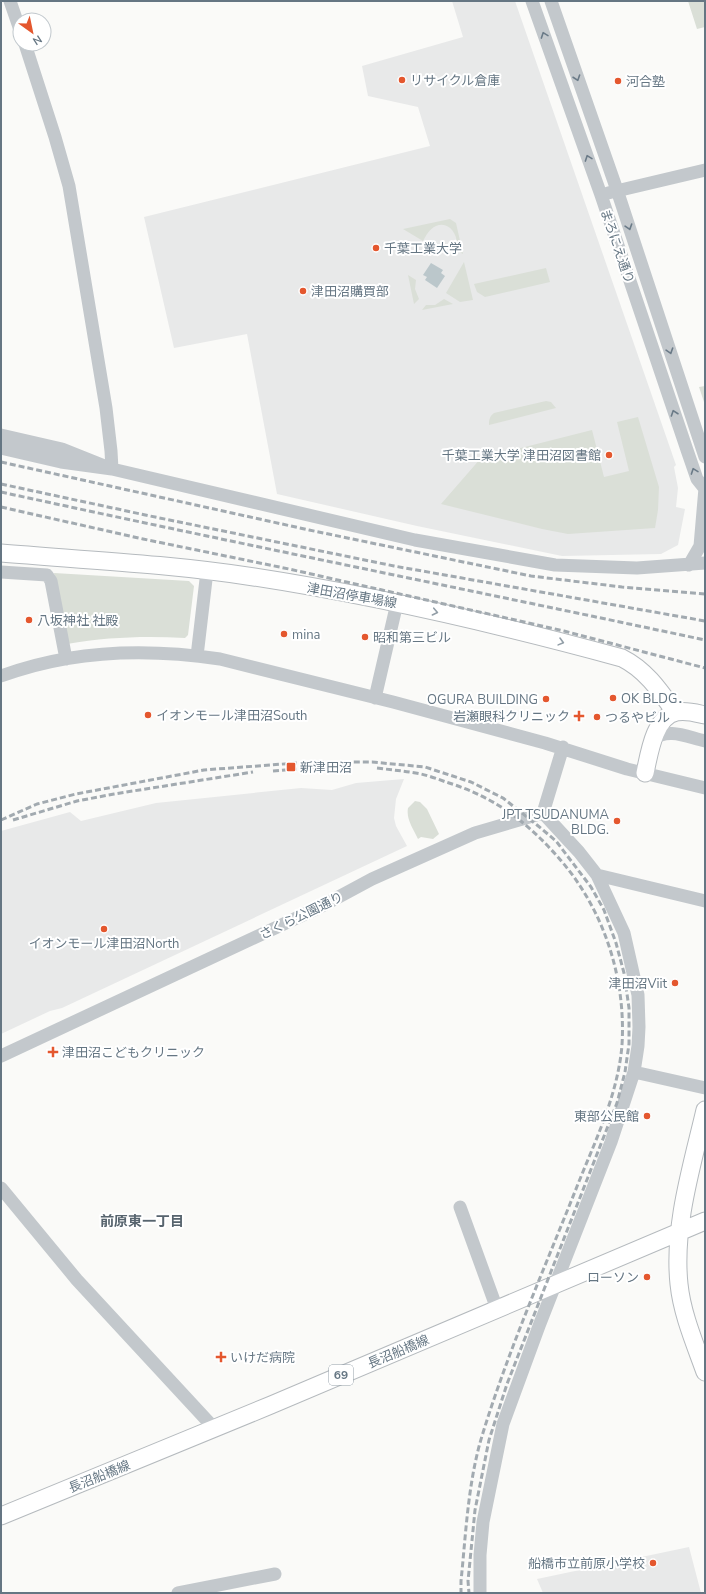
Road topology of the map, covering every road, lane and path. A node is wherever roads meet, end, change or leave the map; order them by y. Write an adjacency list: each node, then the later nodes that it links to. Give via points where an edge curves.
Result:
1 (10, 1): 4 (street)
2 (532, 1): 8 (street, まろにえ通り, one-way to 2)
3 (551, 1): 7 (street, まろにえ通り, one-way to 7)
4 (14, 12)
5 (28, 52): 12 (street, via 69,186 106,408)
6 (705, 170): 7 (street)
7 (617, 190): 8 (street); 11 (street, まろにえ通り, one-way to 11)
8 (601, 195): 13 (street, まろにえ通り, one-way to 8, via 697,479)
9 (1, 435): 12 (street, via 62,449)
10 (1, 448): 12 (street, via 61,462)
11 (704, 449)
12 (112, 469): 17 (street, via 415,540 555,565 637,568)
13 (705, 489): 14 (street)
14 (703, 550): 17 (street)
15 (1, 553): 18 (main road, 津田沼停車場線)
16 (705, 563): 17 (street)
17 (689, 565)
18 (207, 571): 20 (main road, 津田沼停車場線); 21 (street)
19 (1, 572): 22 (street, via 47,575 50,578)
20 (397, 603): 24 (street); 25 (main road, 津田沼停車場線, one-way to 25, via 622,658 650,678)
21 (197, 656): 22 (street, via 156,653 112,654); 24 (street)
22 (66, 659): 23 (street)
23 (1, 676)
24 (375, 698): 29 (street)
25 (676, 712): 26 (main road); 27 (main road, via 660,724)
26 (705, 715)
27 (652, 740): 28 (street, via 658,735 671,733); 30 (main road)
28 (705, 741)
29 (563, 747): 30 (street); 32 (street)
30 (645, 773): 31 (street)
31 (705, 788)
32 (543, 813): 33 (street); 35 (street, さくら公園通り, via 475,833 411,861)
33 (597, 875): 34 (street); 36 (street, via 624,933 638,995 639,1027)
34 (705, 901)
35 (1, 1056)
36 (634, 1072): 37 (street); 43 (street, via 611,1142)
37 (705, 1088)
38 (705, 1110): 42 (main road, via 686,1191)
39 (1, 1188): 46 (street, via 77,1280)
40 (460, 1207): 44 (street)
41 (705, 1221): 42 (main road, 長沼船橋線 / 69)
42 (680, 1231): 43 (main road, 長沼船橋線 / 69); 45 (main road, via 677,1264 679,1286)
43 (556, 1285): 44 (main road, 長沼船橋線 / 69); 50 (street, via 503,1424 483,1522)
44 (497, 1309): 46 (main road, 長沼船橋線 / 69)
45 (705, 1372)
46 (214, 1428): 47 (main road, 長沼船橋線 / 69)
47 (1, 1516)
48 (276, 1574): 49 (street)
49 (178, 1593)
50 (480, 1593)

